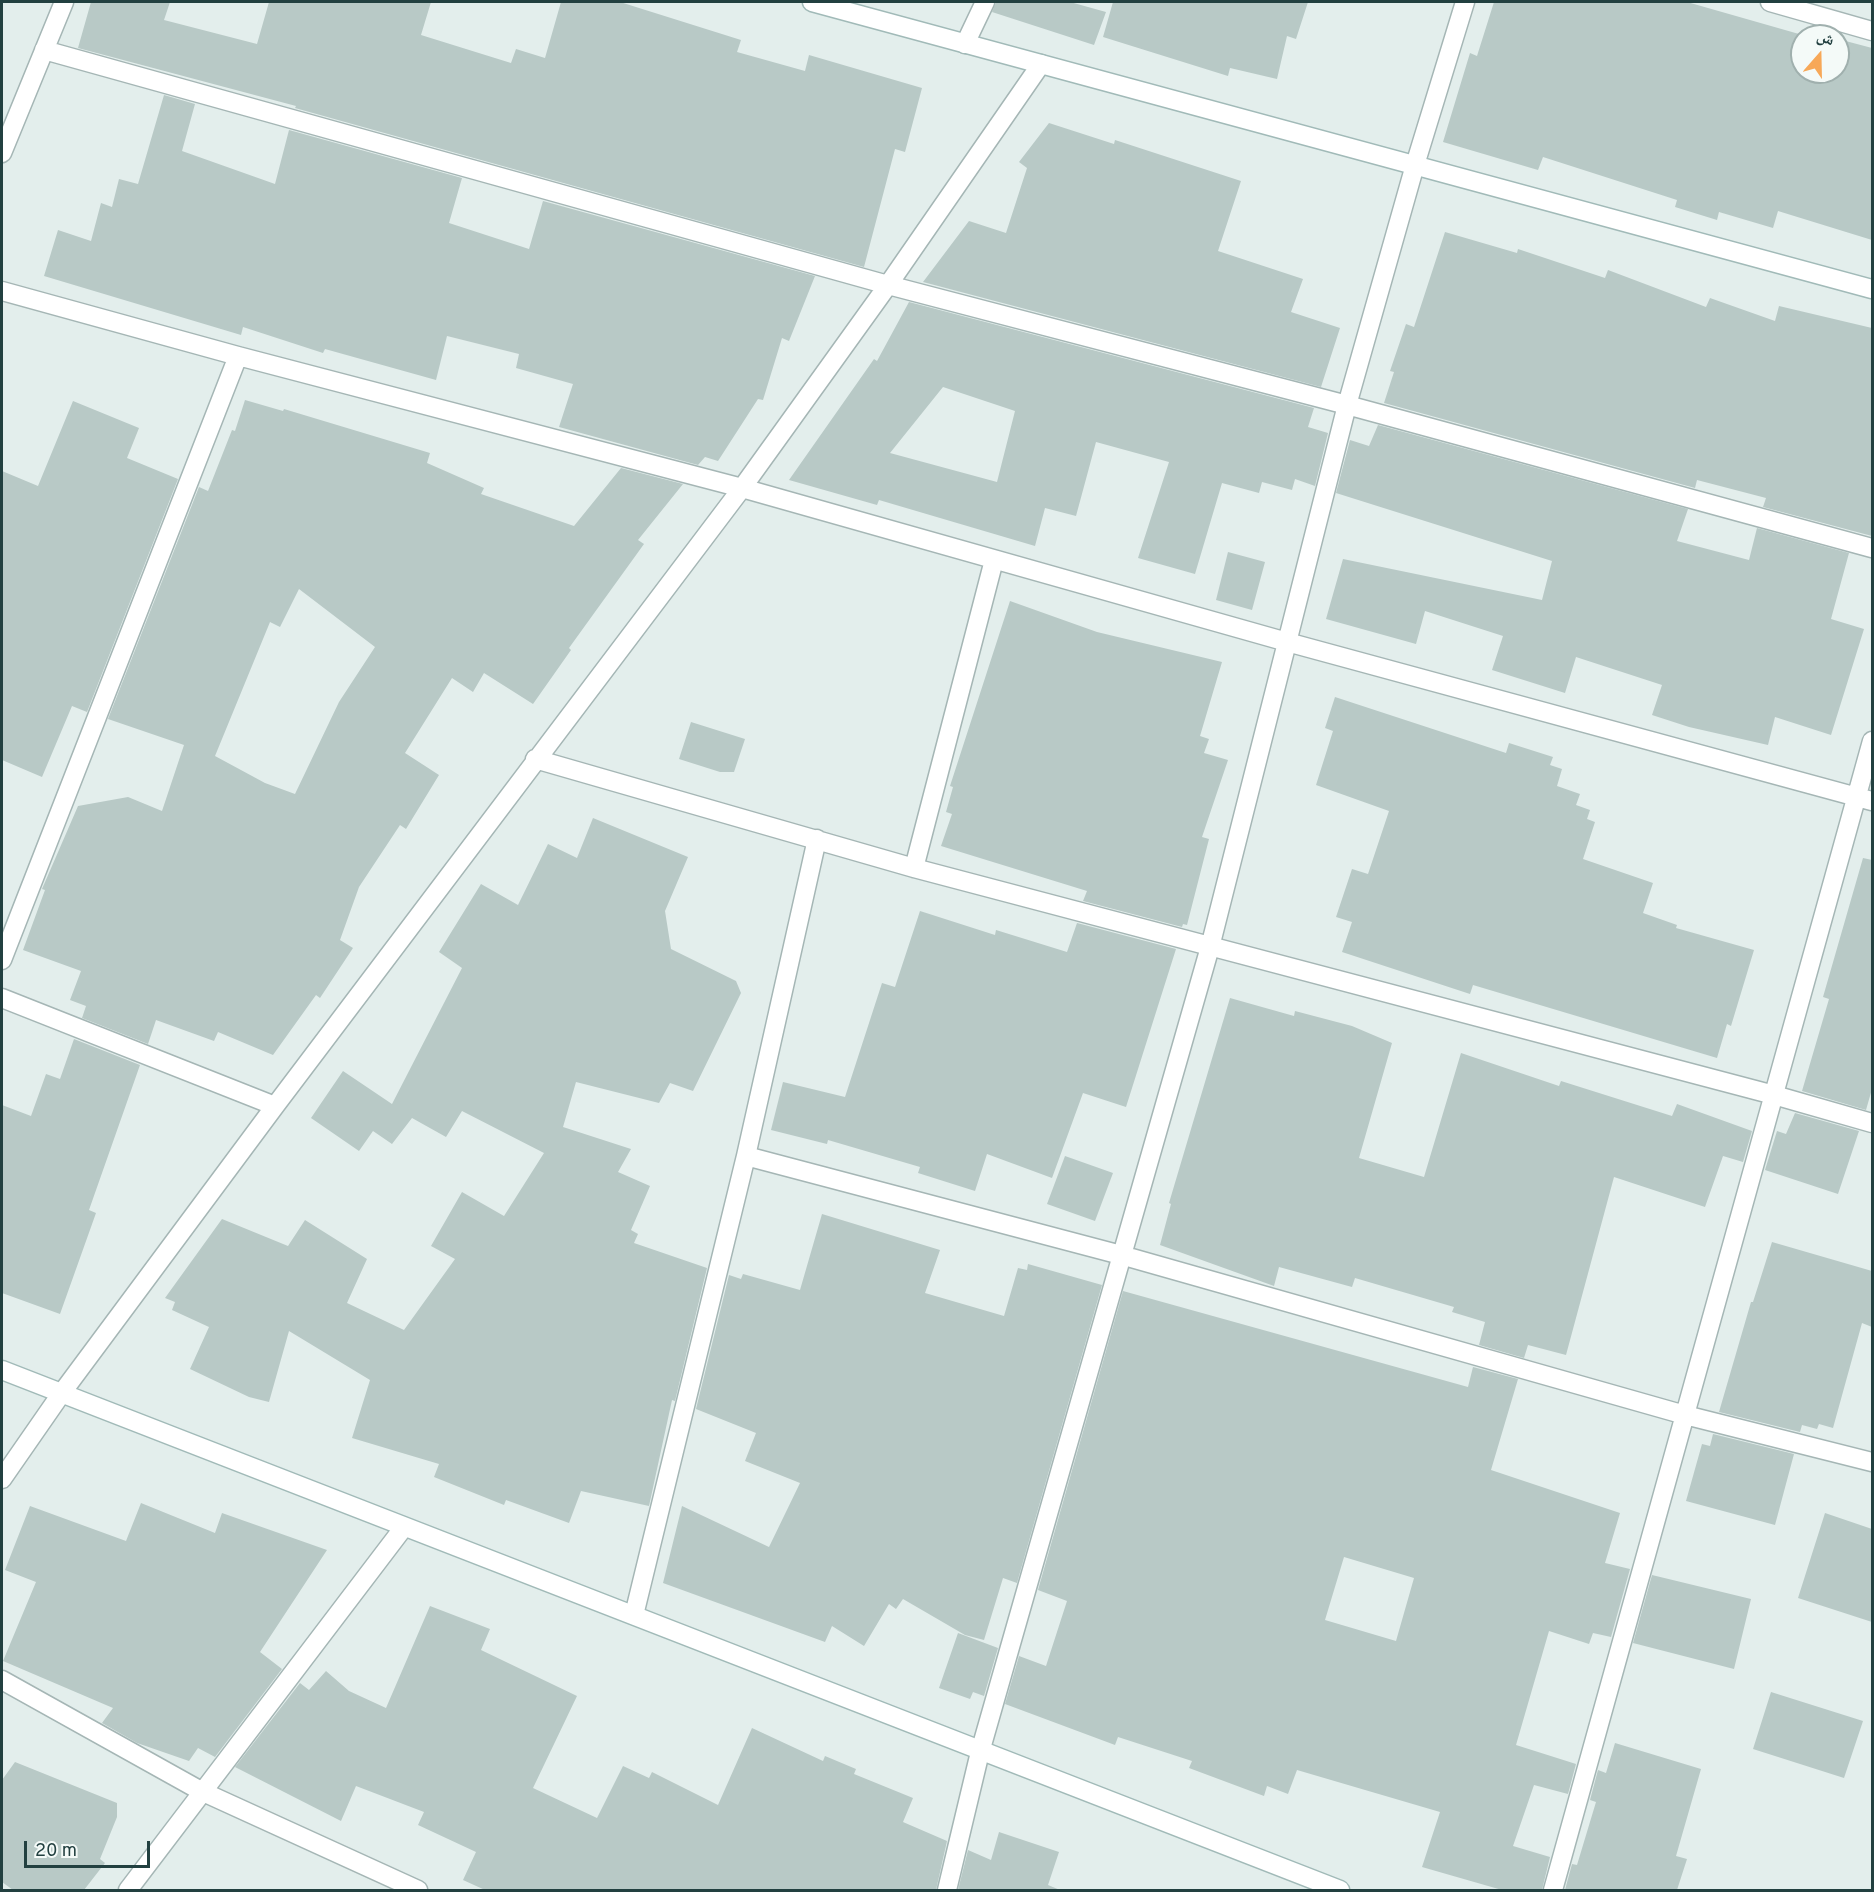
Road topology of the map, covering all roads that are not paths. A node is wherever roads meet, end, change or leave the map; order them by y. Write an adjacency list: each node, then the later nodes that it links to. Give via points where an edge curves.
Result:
1 (64, 2): 8 (street)
2 (812, 2): 7 (street)
3 (985, 2): 7 (street)
4 (1465, 2): 11 (street)
5 (1770, 2): 6 (street)
6 (1872, 31)
7 (965, 44): 9 (street)
8 (44, 50): 10 (street); 12 (street)
9 (1041, 64): 11 (street); 12 (street)
10 (2, 153)
11 (1414, 165): 13 (street); 16 (street)
12 (888, 285): 16 (street); 17 (street)
13 (1872, 289)
14 (2, 291): 15 (street)
15 (238, 356): 17 (street); 27 (street)
16 (1347, 405): 18 (street); 20 (street)
17 (742, 488): 19 (street); 22 (street)
18 (1872, 548)
19 (994, 560): 20 (street); 25 (street)
20 (1287, 642): 23 (street); 26 (street)
21 (1872, 741): 23 (street)
22 (535, 759): 24 (street); 30 (street)
23 (1865, 799): 29 (street)
24 (817, 839): 25 (street); 32 (street)
25 (914, 868): 26 (street)
26 (1210, 947): 29 (street); 33 (street)
27 (2, 960)
28 (2, 998): 30 (street)
29 (1774, 1095): 31 (street); 36 (street)
30 (275, 1106): 35 (street)
31 (1872, 1123)
32 (746, 1156): 33 (street); 40 (street)
33 (1120, 1255): 36 (street); 42 (street)
34 (2, 1370): 35 (street)
35 (61, 1394): 38 (street); 39 (street)
36 (1685, 1415): 37 (street); 48 (street)
37 (1872, 1462)
38 (2, 1479)
39 (404, 1527): 40 (street); 43 (street)
40 (634, 1615): 42 (street)
41 (2, 1680): 43 (street)
42 (980, 1752): 46 (street); 47 (street)
43 (201, 1791): 44 (street); 45 (street)
44 (128, 1890)
45 (418, 1890)
46 (947, 1890)
47 (1340, 1890)
48 (1553, 1890)

